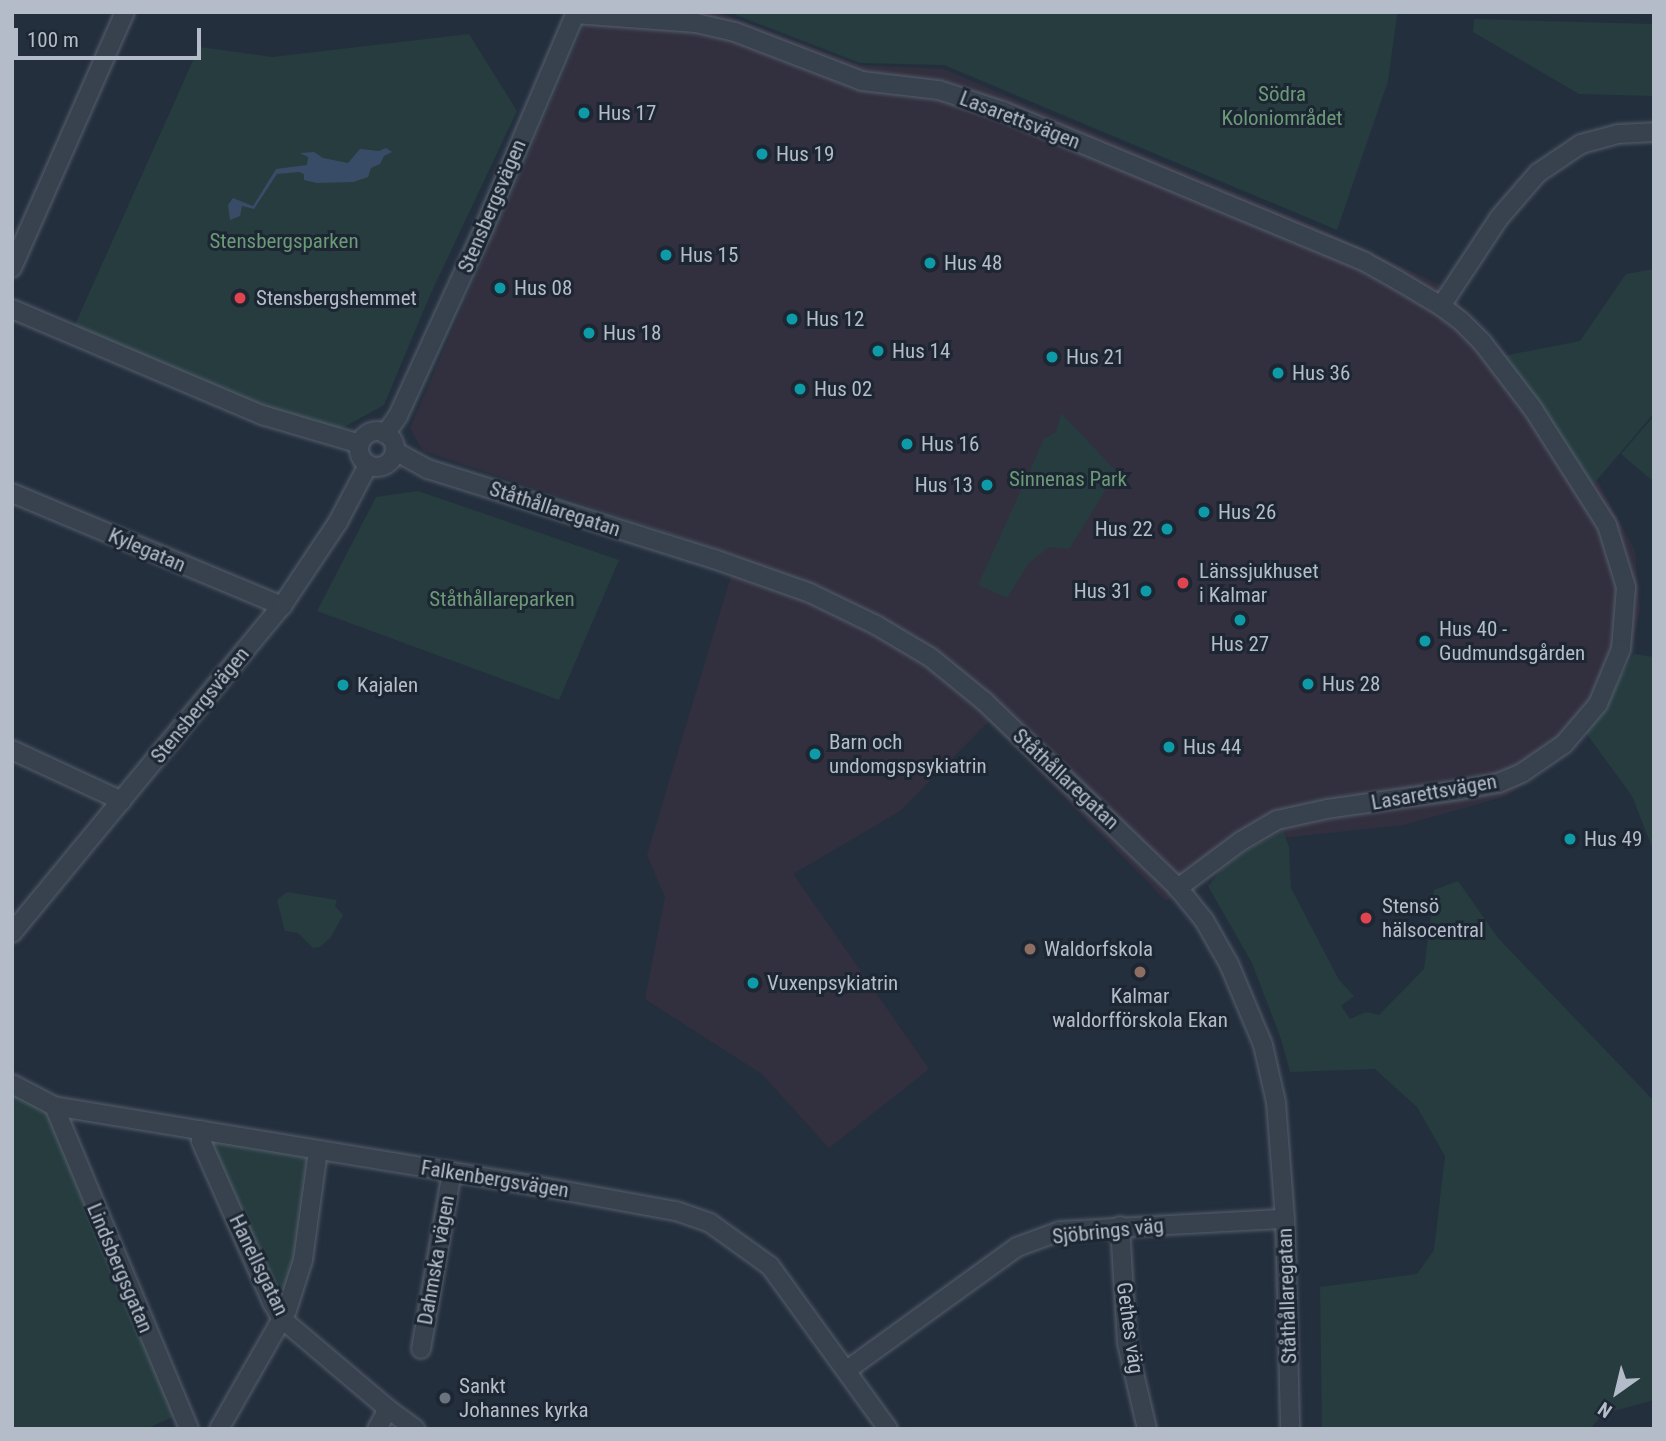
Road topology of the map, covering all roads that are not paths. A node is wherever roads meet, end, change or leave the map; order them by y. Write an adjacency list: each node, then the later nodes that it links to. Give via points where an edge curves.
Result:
1 (125, 12): 4 (street)
2 (575, 13): 5 (street, Lasarettsvägen, via 696,23 735,32 862,81 960,96 1365,262); 7 (street, Stensbergsvägen, via 484,228)
3 (1654, 132): 5 (street, via 1618,134 1581,144 1538,173 1499,218)
4 (12, 268)
5 (1441, 306): 16 (street, Lasarettsvägen, via 1482,342 1533,409 1607,525 1626,587 1621,649 1607,685 1574,733 1522,773 1498,783 1277,820)
6 (12, 309): 8 (street, via 262,415)
7 (386, 434): 8 (street, via 371,433); 9 (street)
8 (360, 444): 10 (street, via 360,456)
9 (395, 451): 10 (street, via 391,460); 11 (street, Ståthållaregatan)
10 (375, 465): 11 (street, Ståthållaregatan); 13 (street, Stensbergsvägen)
11 (428, 469): 16 (street, Ståthållaregatan, via 714,559 810,593 876,625 930,657 984,701)
12 (12, 493): 13 (street, Kylegatan)
13 (282, 606): 15 (street, Stensbergsvägen)
14 (12, 750): 15 (street)
15 (122, 801): 17 (street, Stensbergsvägen)
16 (1178, 888): 23 (street, Ståthållaregatan, via 1204,920 1229,964 1263,1045 1276,1102)
17 (12, 933)
18 (12, 1084): 19 (street, Falkenbergsvägen)
19 (54, 1106): 20 (street, Falkenbergsvägen); 29 (street, Lindsbergsgatan)
20 (201, 1130): 21 (street, Falkenbergsvägen); 25 (street, Hanellsgatan, via 201,1142)
21 (318, 1151): 22 (street, Falkenbergsvägen); 25 (street, via 303,1260)
22 (452, 1171): 26 (street, Dahmska vägen); 27 (street, Falkenbergsvägen, via 676,1211 710,1223 769,1266)
23 (1285, 1219): 24 (street, Sjöbrings väg); 35 (street, Ståthållaregatan)
24 (1120, 1226): 27 (street, Sjöbrings väg, via 1060,1231 1017,1247); 34 (street, Gethes väg, via 1128,1343)
25 (282, 1320): 28 (street, Hanellsgatan); 30 (street)
26 (421, 1349)
27 (847, 1370): 33 (street, Falkenbergsvägen)
28 (388, 1409): 31 (street); 32 (street, Hanellsgatan)
29 (189, 1429)
30 (219, 1429)
31 (377, 1429)
32 (416, 1429)
33 (888, 1429)
34 (1147, 1429)
35 (1290, 1429)

